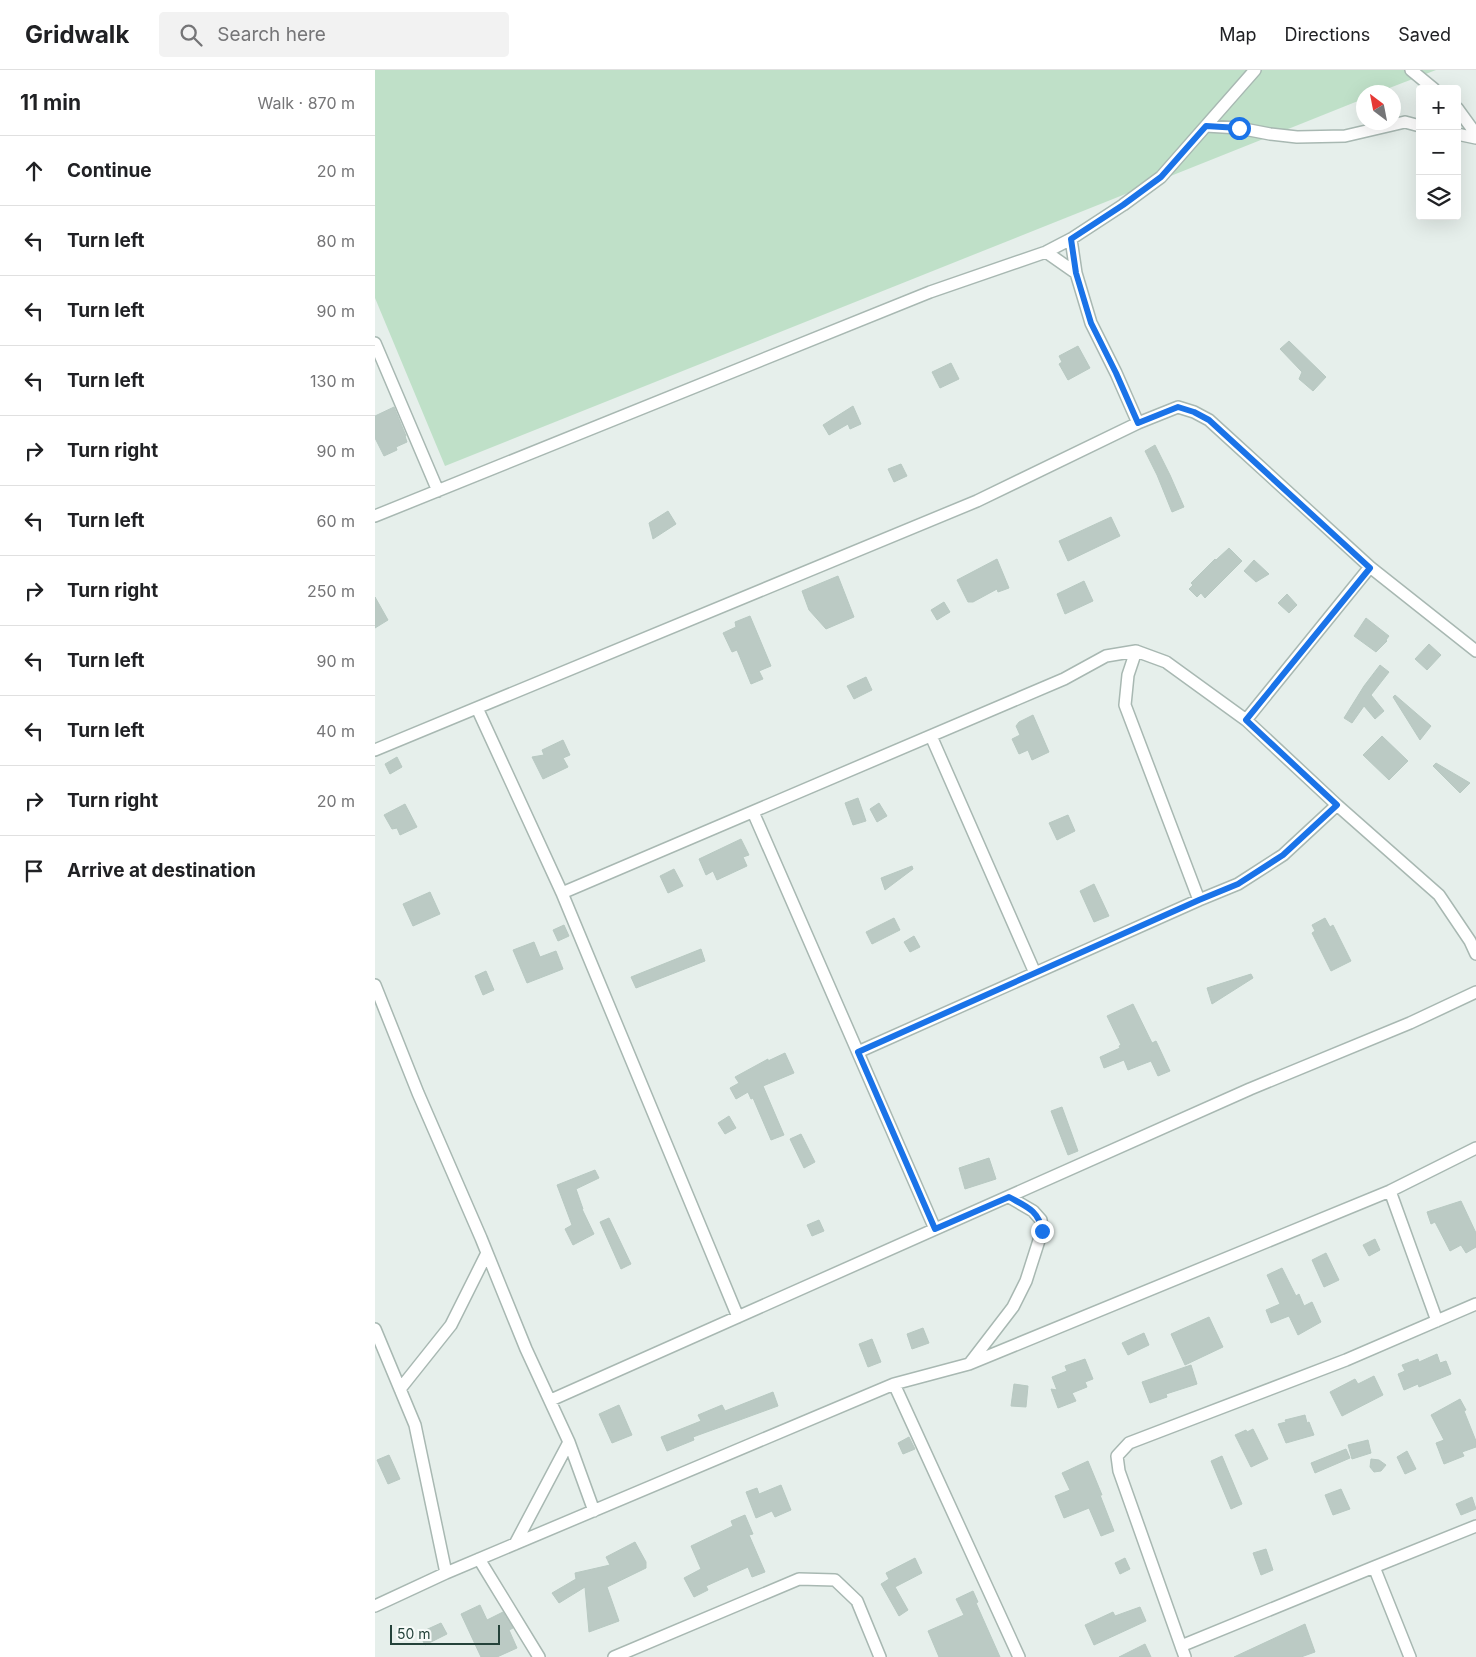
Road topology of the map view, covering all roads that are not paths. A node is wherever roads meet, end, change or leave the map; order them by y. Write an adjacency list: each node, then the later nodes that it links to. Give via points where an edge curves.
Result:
1 (1255, 70): 6 (street)
2 (1411, 70): 3 (street)
3 (1429, 85)
4 (1461, 113): 7 (street)
5 (1416, 125): 6 (street, via 1405,122 1345,136 1297,137)
6 (1206, 126): 10 (street, via 1161,177)
7 (1476, 134)
8 (1461, 135): 9 (street)
9 (1476, 138)
10 (1071, 239): 11 (street); 12 (street)
11 (1046, 252): 12 (street); 15 (street, via 930,292)
12 (1076, 273): 14 (street, via 1091,323)
13 (375, 343): 15 (street)
14 (1138, 423): 17 (street, via 1178,407 1209,420); 20 (street, via 977,501)
15 (438, 491): 16 (street)
16 (375, 516)
17 (1370, 568): 19 (street); 21 (street)
18 (1136, 650): 21 (street, via 1166,662); 22 (street, via 1106,656 1064,679); 27 (street, via 1128,675 1125,705)
19 (1476, 651)
20 (477, 708): 23 (street); 26 (street)
21 (1246, 720): 24 (street)
22 (931, 736): 25 (street); 29 (street)
23 (375, 750)
24 (1337, 805): 27 (street, via 1283,855 1238,884); 28 (street, via 1439,895)
25 (753, 812): 26 (street); 32 (street)
26 (562, 893): 39 (street)
27 (1199, 900): 29 (street)
28 (1476, 954)
29 (1035, 973): 32 (street)
30 (375, 985): 37 (street)
31 (1476, 992): 35 (street)
32 (858, 1052): 36 (street)
33 (1476, 1148): 34 (street)
34 (1390, 1191): 40 (street); 42 (street)
35 (1009, 1197): 36 (street); 42 (street, via 1033,1211 1041,1220 1042,1231 1026,1282 1013,1307)
36 (935, 1229): 39 (street)
37 (487, 1253): 44 (street, via 451,1325); 45 (street, via 526,1349)
38 (1476, 1304): 40 (street)
39 (738, 1317): 45 (street)
40 (1437, 1321): 54 (street, via 1346,1360 1129,1443 1117,1456 1119,1471)
41 (375, 1329): 44 (street)
42 (969, 1364): 43 (street)
43 (894, 1384): 47 (street); 59 (street)
44 (400, 1389): 52 (street, via 415,1425)
45 (551, 1400): 46 (street)
46 (569, 1442): 47 (street); 49 (street)
47 (594, 1511): 49 (street)
48 (1476, 1526): 51 (street)
49 (515, 1544): 50 (street)
50 (479, 1559): 52 (street); 56 (street)
51 (1374, 1567): 54 (street); 61 (street)
52 (446, 1573): 53 (street)
53 (375, 1606)
54 (1181, 1646): 60 (street)
55 (641, 1652): 57 (street); 58 (street, via 799,1579 835,1580 857,1601)
56 (539, 1657)
57 (614, 1657)
58 (880, 1657)
59 (1019, 1657)
60 (1185, 1657)
61 (1410, 1657)

